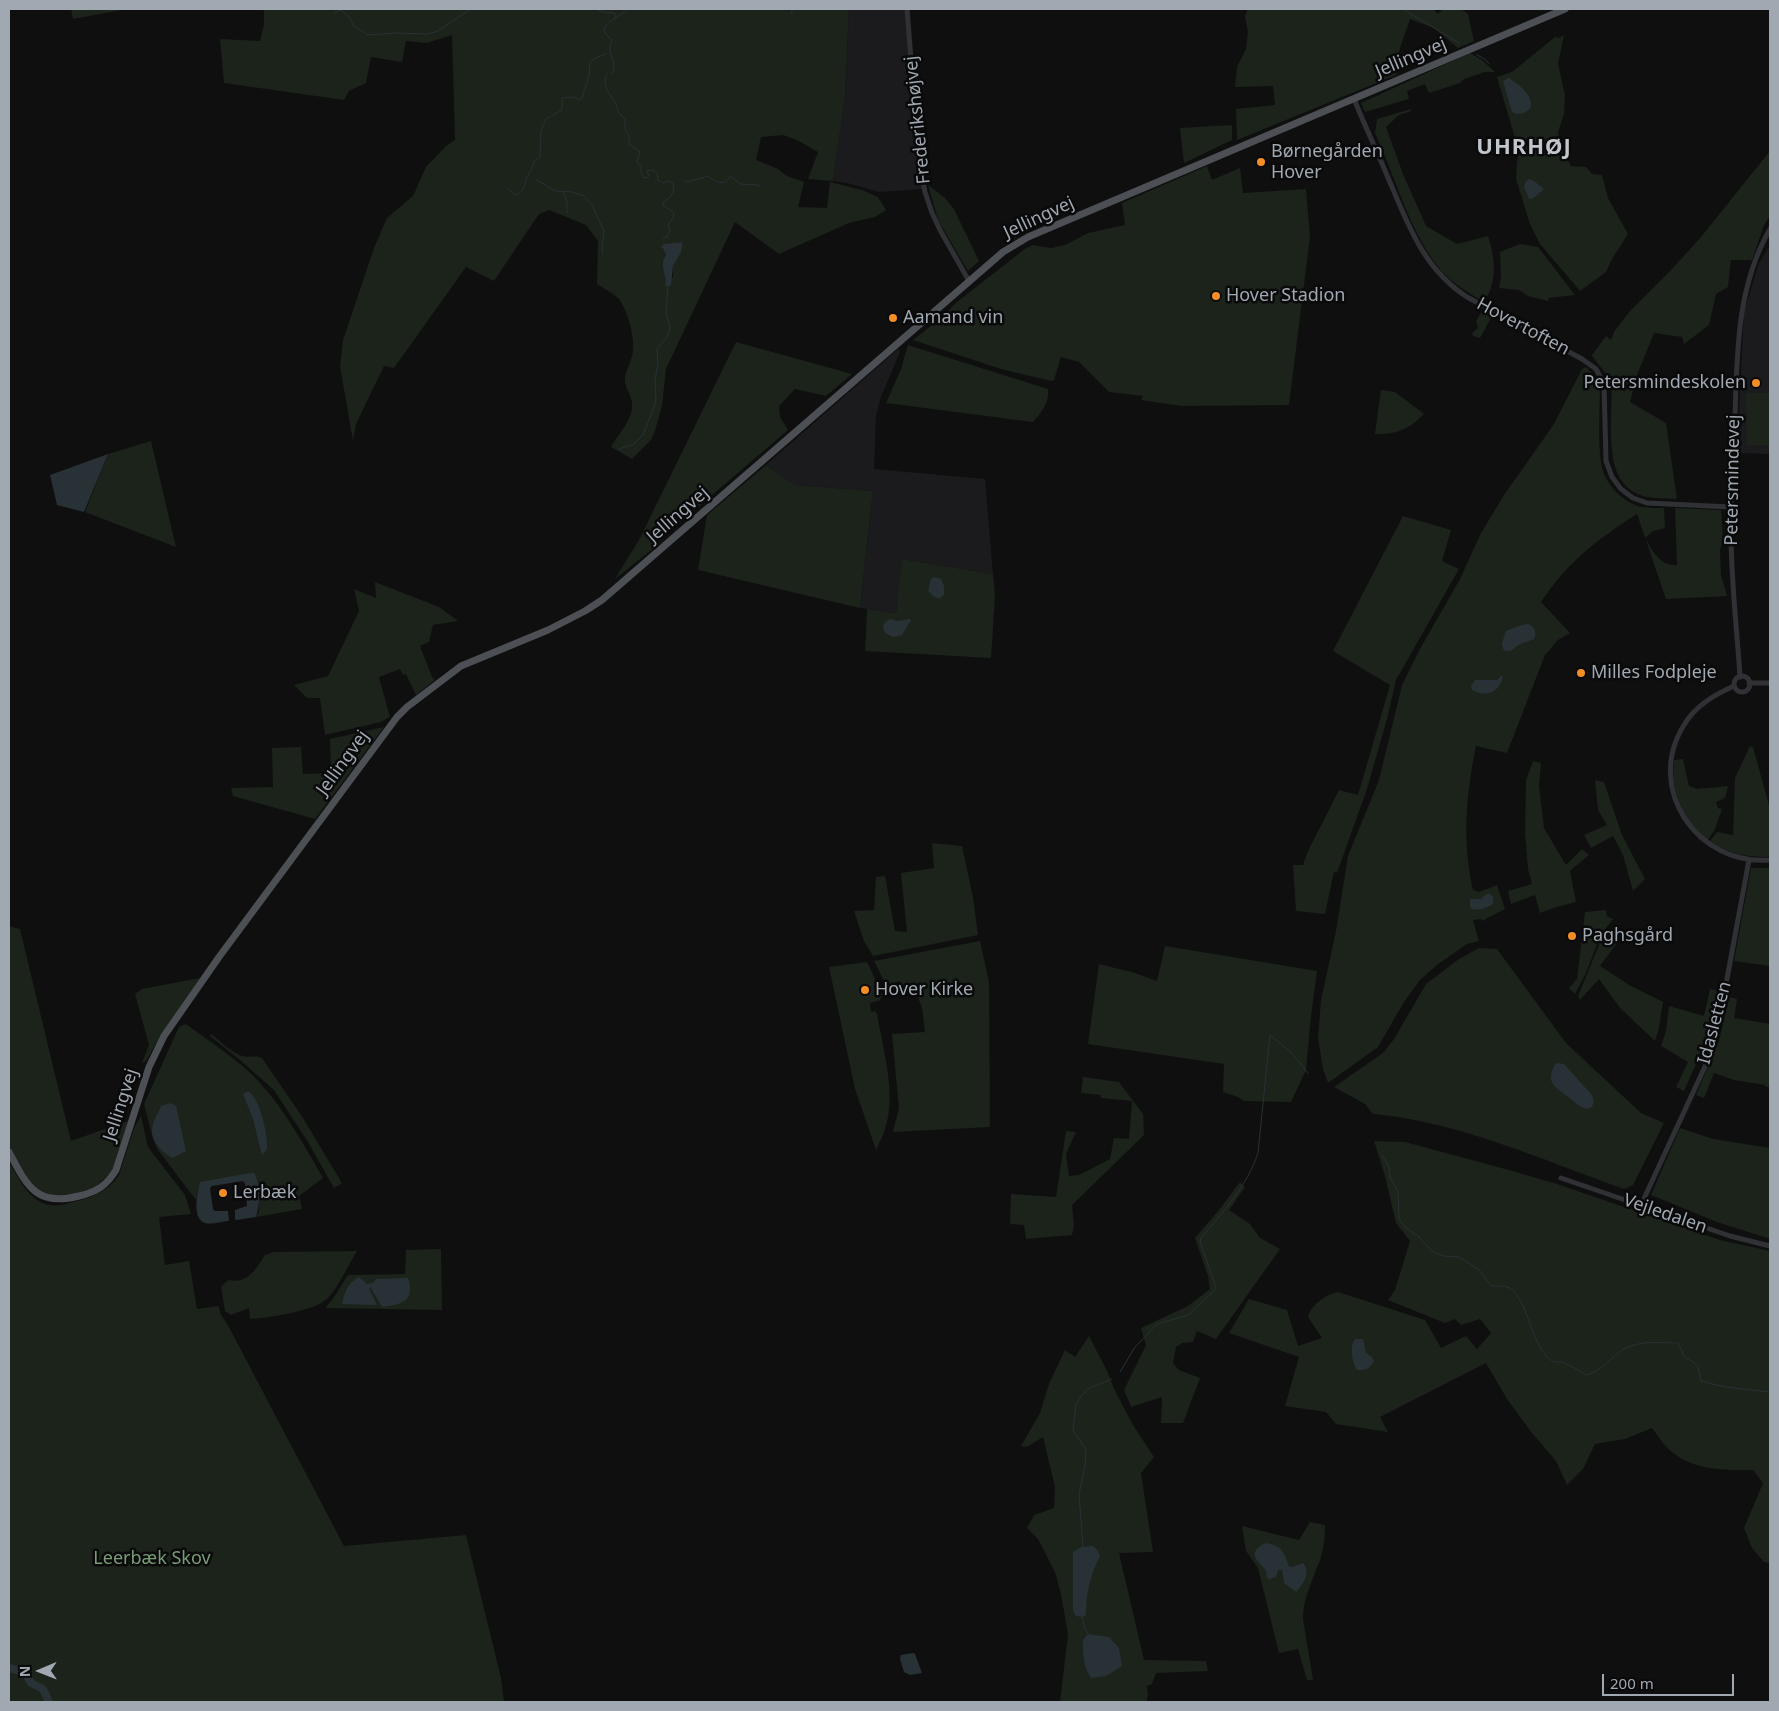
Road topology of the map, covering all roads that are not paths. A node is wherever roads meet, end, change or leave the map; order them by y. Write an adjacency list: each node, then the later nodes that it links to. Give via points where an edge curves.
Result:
1 (907, 9): 5 (street, Frederikshøjvej, via 919,159 925,192 940,230)
2 (1565, 9): 3 (main road, Jellingvej)
3 (1354, 99): 5 (main road, Jellingvej, via 1028,237 1003,252); 6 (street, Hovertoften, via 1412,232 1434,268 1467,297 1582,359 1598,371 1605,387 1606,461 1618,486 1633,498 1647,503)
4 (1770, 229): 6 (street, Petersmindevej, via 1754,264 1742,308)
5 (969, 280): 13 (main road, Jellingvej, via 602,600 561,624 461,666 406,707 219,957 164,1036 149,1066 116,1170 107,1183 84,1195 51,1200 29,1186)
6 (1731, 506): 7 (street, Petersmindevej)
7 (1740, 677): 8 (street, via 1747,678); 10 (street)
8 (1749, 683): 9 (street); 10 (street, via 1748,690 1742,692)
9 (1770, 683)
10 (1734, 686): 11 (street, via 1702,704 1683,727 1674,748 1672,783 1679,808 1696,834 1720,851)
11 (1749, 860): 12 (street); 15 (street, Idasletten, via 1714,1043)
12 (1770, 860)
13 (9, 1152)
14 (1561, 1178): 15 (street, Vejledalen)
15 (1641, 1205): 16 (street, Vejledalen, via 1730,1236)
16 (1770, 1246)

